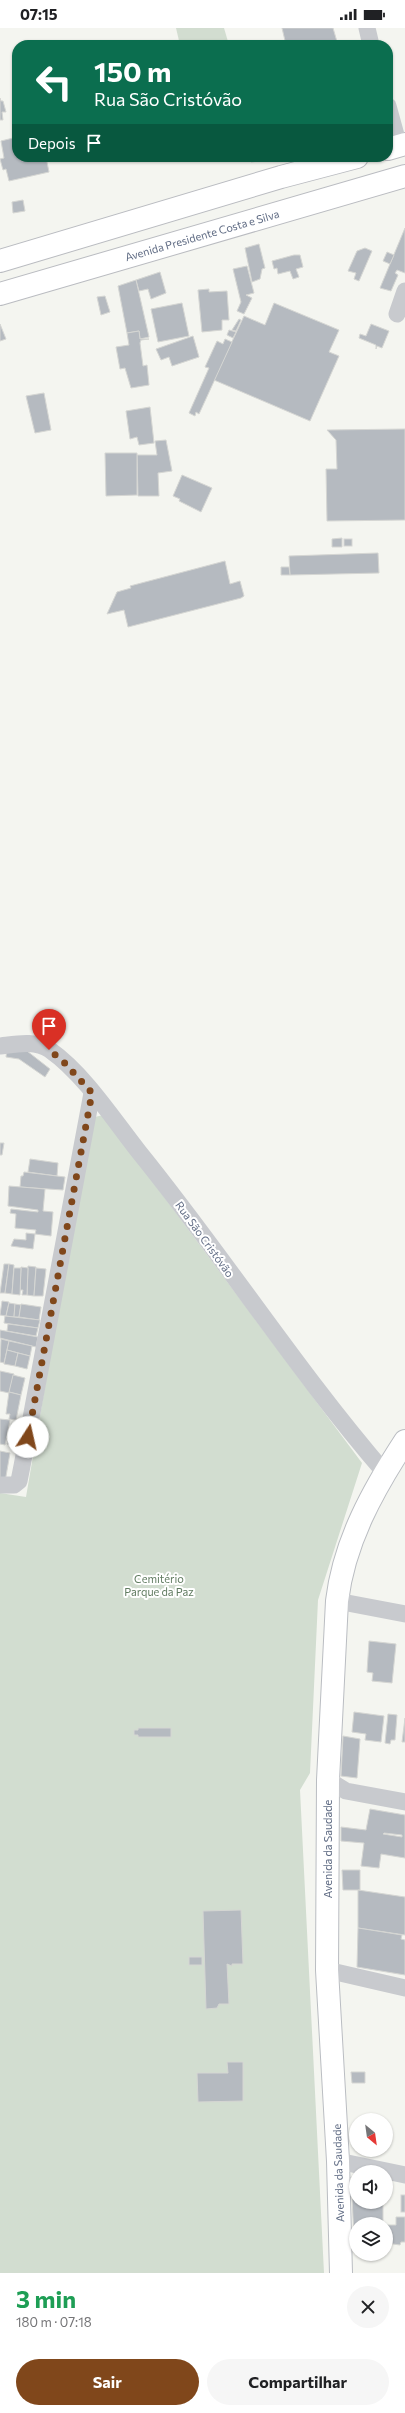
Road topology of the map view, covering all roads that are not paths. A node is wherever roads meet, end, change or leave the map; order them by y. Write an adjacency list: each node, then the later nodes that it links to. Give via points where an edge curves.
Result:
1 (367, 28): 2 (street)
2 (370, 40)
3 (393, 128): 4 (street)
4 (397, 146)
5 (339, 162): 7 (street)
6 (405, 176): 9 (street, Avenida Presidente Costa e Silva)
7 (0, 261)
8 (405, 291): 10 (street)
9 (0, 294)
10 (397, 314)
11 (0, 1046): 12 (street, Rua São Cristóvão, via 38,1044 62,1060)
12 (92, 1093): 14 (street, Rua São Cristóvão, via 165,1183 325,1400); 15 (street, via 19,1481 14,1485)
13 (405, 1441): 14 (street, Avenida da Saudade)
14 (385, 1473): 16 (street, Avenida da Saudade, via 354,1532 341,1573)
15 (0, 1485)
16 (337, 1601): 17 (street); 18 (street, Avenida da Saudade)
17 (405, 1614)
18 (334, 1788): 19 (street); 20 (street, Avenida da Saudade)
19 (405, 1802)
20 (327, 1970): 21 (street); 22 (street, Avenida da Saudade)
21 (405, 1988)
22 (338, 2161): 23 (street); 24 (street, Avenida da Saudade)
23 (405, 2175)
24 (341, 2273)

